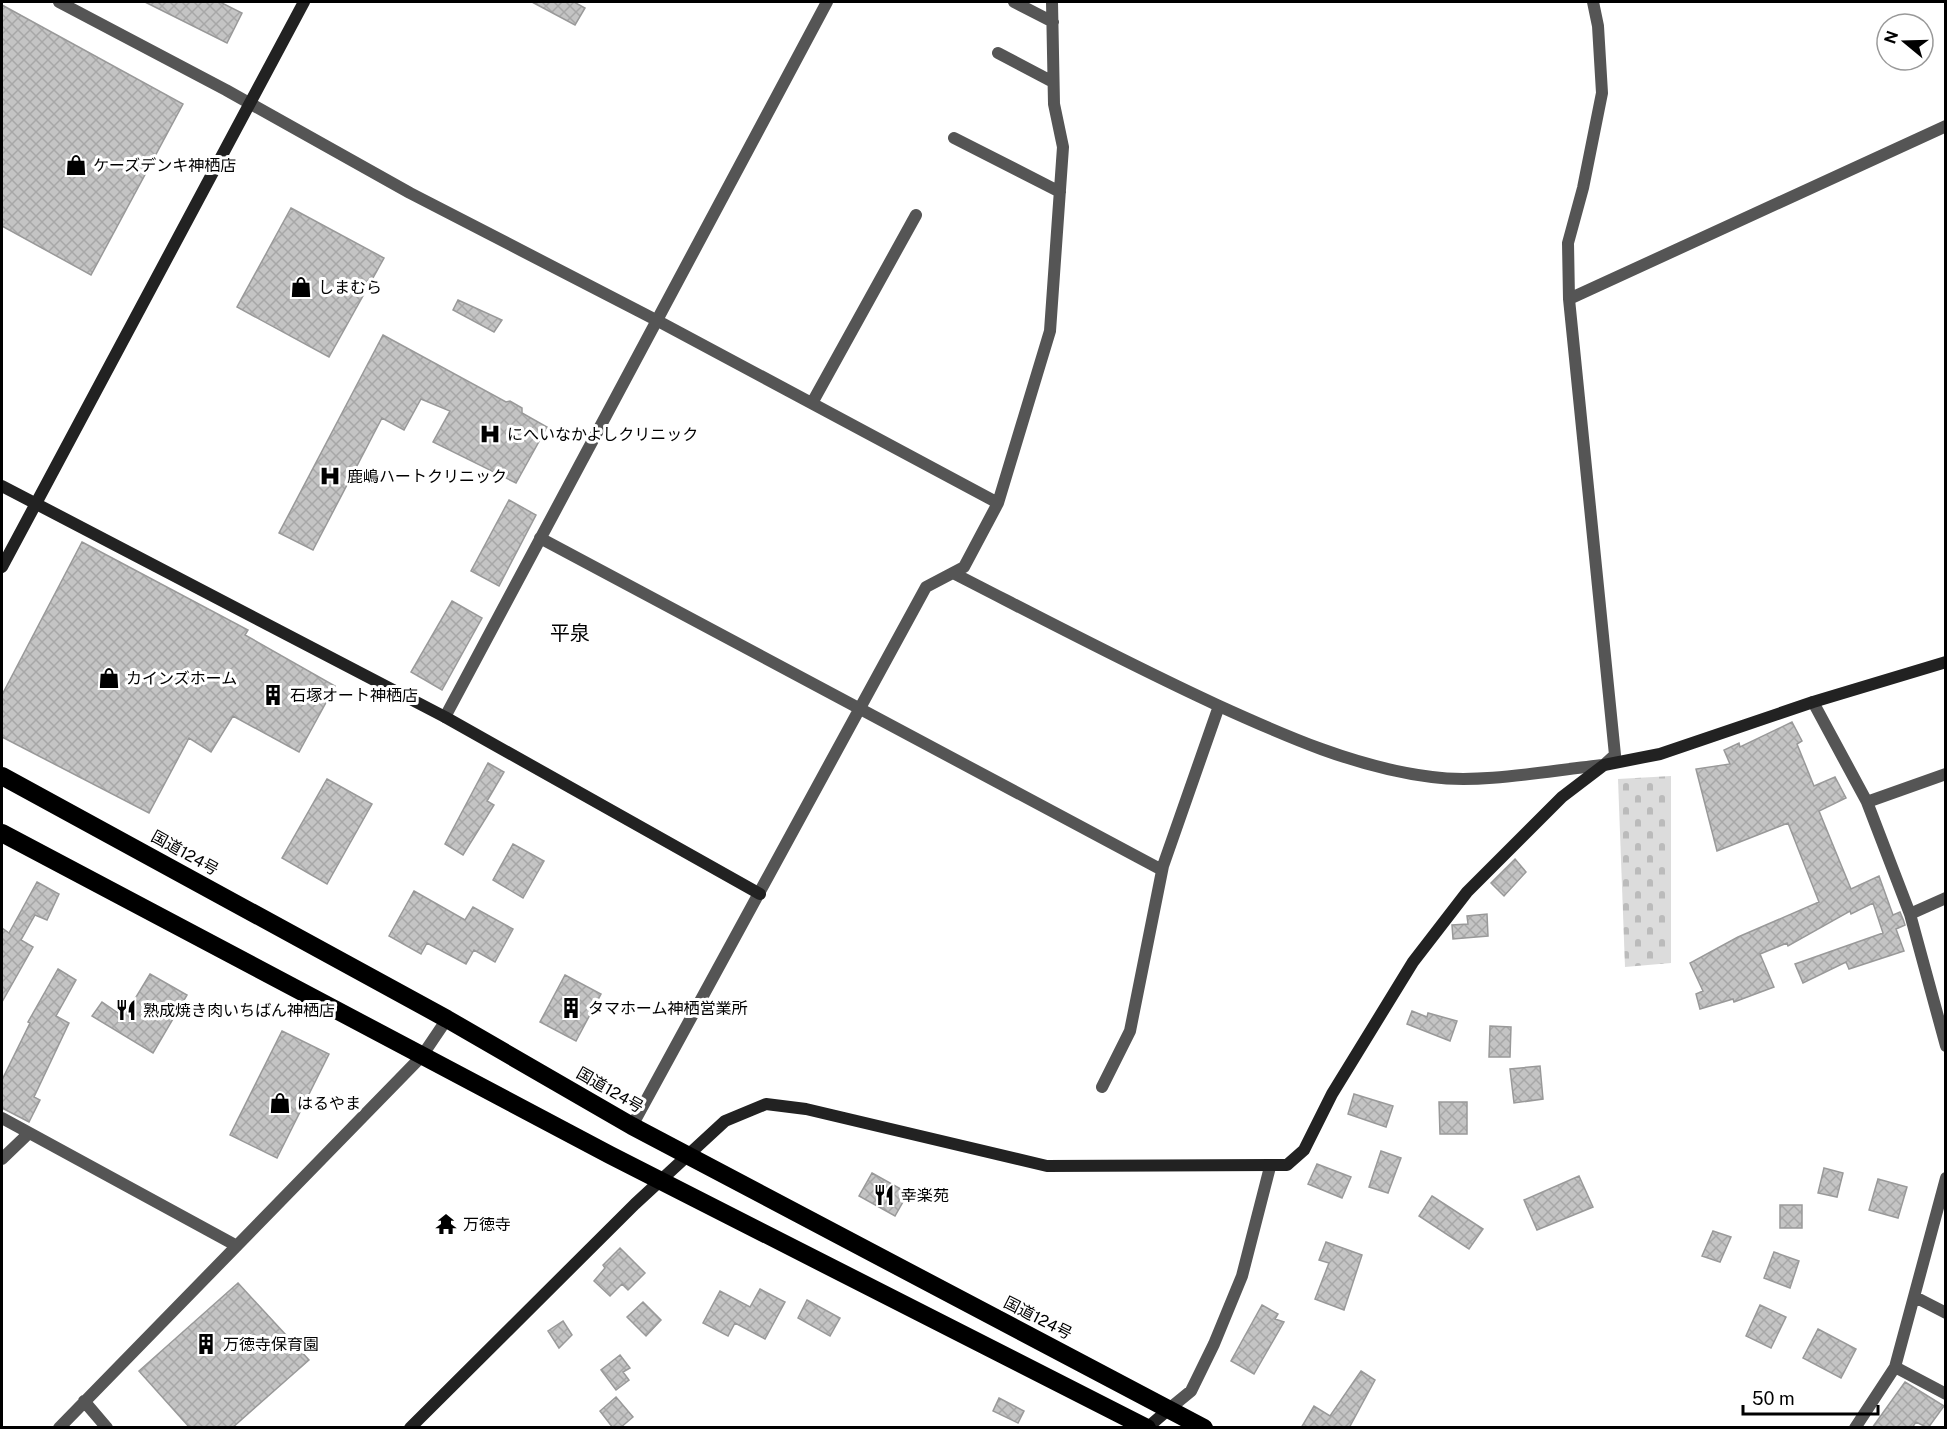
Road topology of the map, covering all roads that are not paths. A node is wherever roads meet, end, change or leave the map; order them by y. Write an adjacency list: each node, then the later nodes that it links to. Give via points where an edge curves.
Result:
1 (60, 2): 10 (street)
2 (304, 2): 10 (street)
3 (827, 2): 16 (street)
4 (1014, 2): 7 (street)
5 (1052, 2): 7 (street)
6 (1593, 2): 15 (street, via 1602,93 1568,243)
7 (1053, 22): 9 (street)
8 (998, 53): 9 (street)
9 (1053, 82): 13 (street, via 1063,147)
10 (248, 104): 16 (street); 20 (street)
11 (1946, 126): 15 (street)
12 (954, 138): 13 (street)
13 (1060, 192): 19 (street, via 1050,331)
14 (916, 215): 17 (street)
15 (1569, 299): 29 (street, via 1615,755)
16 (658, 321): 17 (street); 21 (street)
17 (812, 403): 19 (street)
18 (2, 486): 20 (street)
19 (998, 503): 23 (street, via 964,567)
20 (36, 504): 22 (street); 28 (street)
21 (540, 538): 27 (street); 28 (street)
22 (2, 567)
23 (953, 573): 26 (street); 27 (street, via 926,587)
24 (1946, 662): 25 (street)
25 (1813, 702): 29 (street, via 1660,754); 32 (street)
26 (1220, 706): 29 (street, via 1381,769 1434,778 1467,779); 34 (street)
27 (860, 709): 34 (street); 35 (street)
28 (445, 717): 35 (street)
29 (1604, 765): 47 (street, via 1546,811 1467,892 1413,962 1373,1024 1304,1150 1287,1165)
30 (1946, 774): 32 (street)
31 (2, 776): 38 (highway, 国道124号)
32 (1867, 802): 37 (street)
33 (2, 833): 40 (highway)
34 (1162, 870): 41 (street, via 1130,1030)
35 (760, 894): 43 (street)
36 (1946, 898): 37 (street)
37 (1910, 914): 39 (street)
38 (447, 1019): 40 (street); 43 (highway, 国道124号)
39 (1945, 1044)
40 (422, 1056): 49 (highway); 50 (street)
41 (1102, 1087)
42 (2, 1118): 44 (street)
43 (632, 1125): 45 (highway, 国道124号)
44 (29, 1133): 46 (street); 50 (street)
45 (689, 1155): 47 (street, via 725,1121 766,1104 806,1108 1047,1166); 49 (street); 56 (highway, 国道124号)
46 (2, 1160)
47 (1270, 1167): 56 (street, via 1242,1276 1214,1344 1191,1390)
48 (1946, 1178): 51 (street)
49 (662, 1180): 59 (street); 60 (highway)
50 (237, 1246): 55 (street)
51 (1915, 1297): 52 (street); 53 (street)
52 (1946, 1313)
53 (1895, 1366): 54 (street); 62 (street)
54 (1946, 1394)
55 (84, 1401): 57 (street); 58 (street)
56 (1169, 1409): 60 (street); 61 (highway, 国道124号)
57 (58, 1428)
58 (107, 1428)
59 (410, 1428)
60 (1147, 1428)
61 (1204, 1428)
62 (1855, 1428)

